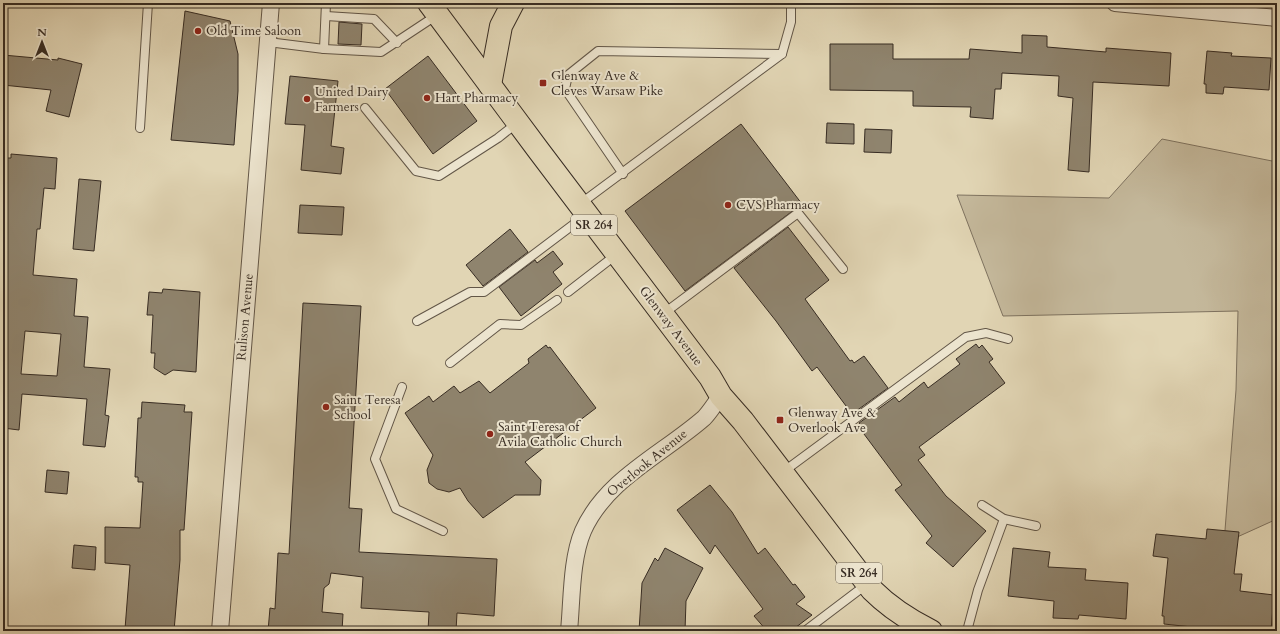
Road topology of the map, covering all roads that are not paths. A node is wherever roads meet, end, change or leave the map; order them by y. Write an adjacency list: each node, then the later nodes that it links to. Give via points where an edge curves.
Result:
1 (148, 3): 17 (lane)
2 (271, 3): 10 (street, Rulison Avenue)
3 (326, 3): 8 (lane)
4 (513, 3): 14 (main road, via 501,26)
5 (790, 3): 13 (lane, via 790,22)
6 (1115, 3): 9 (street)
7 (433, 9): 11 (lane); 14 (main road, Glenway Avenue / SR 264)
8 (326, 16): 11 (lane, via 374,19); 12 (lane)
9 (1277, 18)
10 (268, 42): 12 (lane); 36 (street, Rulison Avenue)
11 (397, 42): 12 (lane, via 381,52)
12 (324, 49)
13 (782, 54): 18 (lane); 18 (lane, via 598,51 568,75 564,89)
14 (490, 85): 16 (main road, Glenway Avenue / SR 264)
15 (365, 108): 16 (lane, via 416,171 439,176)
16 (518, 123): 19 (main road, Glenway Avenue / SR 264)
17 (140, 128)
18 (623, 174): 19 (lane)
19 (583, 210): 20 (main road, Glenway Avenue / SR 264); 25 (lane, via 484,292 470,292)
20 (617, 254): 22 (lane); 24 (main road, Glenway Avenue / SR 264)
21 (843, 269): 24 (lane, via 798,213)
22 (568, 292)
23 (557, 300): 27 (lane, via 521,326 500,324)
24 (662, 315): 29 (main road, Glenway Avenue / SR 264, via 710,376)
25 (417, 321)
26 (1008, 339): 30 (lane, via 986,333 966,337)
27 (450, 363)
28 (402, 387): 34 (lane, via 375,459 396,509)
29 (721, 396): 30 (main road, Glenway Avenue / SR 264); 37 (street, Overlook Avenue, via 705,416 616,487 594,511 582,532 576,556)
30 (782, 472): 35 (main road, Glenway Avenue / SR 264)
31 (982, 506): 32 (lane)
32 (1004, 519): 33 (lane); 40 (lane, via 978,590)
33 (1036, 526)
34 (443, 530)
35 (867, 584): 38 (lane); 39 (main road, Glenway Avenue / SR 264, via 884,602 905,618)
36 (220, 631)
37 (569, 631)
38 (805, 631)
39 (931, 631)
40 (967, 631)

